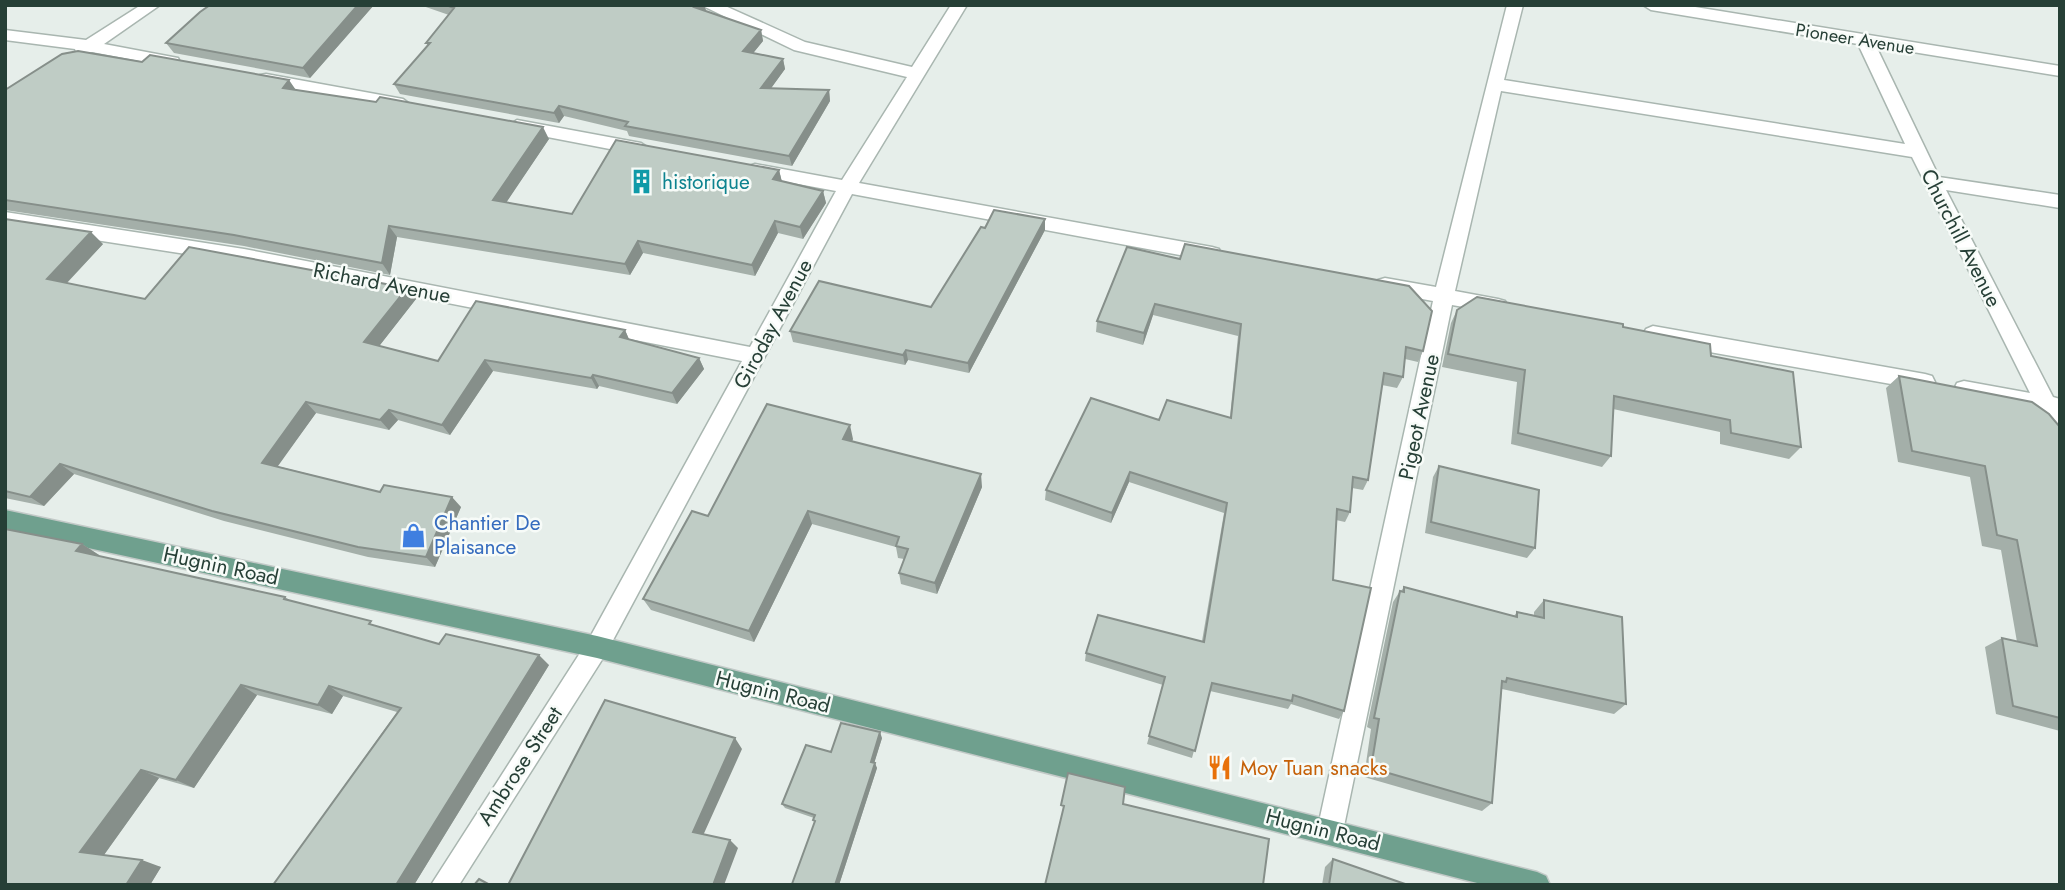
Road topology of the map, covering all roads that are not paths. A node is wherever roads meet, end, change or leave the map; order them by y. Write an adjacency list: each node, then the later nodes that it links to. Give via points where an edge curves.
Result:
1 (152, 5): 8 (street)
2 (709, 5): 12 (street, via 800,47)
3 (959, 5): 12 (street, Giroday Avenue)
4 (1515, 5): 14 (street, Pigeot Avenue)
5 (1651, 5): 7 (street, Pioneer Avenue)
6 (5, 35): 8 (street)
7 (1865, 41): 11 (street, Pioneer Avenue); 18 (street, Churchill Avenue)
8 (89, 46): 9 (street); 10 (street)
9 (68, 60)
10 (184, 64)
11 (2060, 71)
12 (918, 74): 21 (street, Giroday Avenue)
13 (251, 77): 15 (street)
14 (1494, 84): 18 (street); 26 (street, Pigeot Avenue)
15 (414, 107)
16 (495, 122): 17 (street)
17 (658, 152)
18 (1918, 152): 20 (street, Churchill Avenue)
19 (739, 167): 21 (street)
20 (1933, 182): 22 (street); 30 (street, Churchill Avenue)
21 (847, 187): 24 (street); 29 (street, Giroday Avenue)
22 (2060, 202)
23 (5, 219): 29 (street, Richard Avenue, via 244,256)
24 (1228, 257)
25 (1364, 281): 26 (street)
26 (1445, 296): 27 (street); 34 (street, Pigeot Avenue)
27 (1513, 309)
28 (1636, 330): 30 (street)
29 (756, 356): 33 (street, Giroday Avenue)
30 (2052, 405): 31 (street, Churchill Avenue)
31 (2060, 432)
32 (5, 520): 33 (main road, Hugnin Road)
33 (597, 647): 34 (main road, Hugnin Road); 35 (street, Ambrose Street)
34 (1330, 831): 36 (main road, Hugnin Road)
35 (444, 885)
36 (1537, 885)

